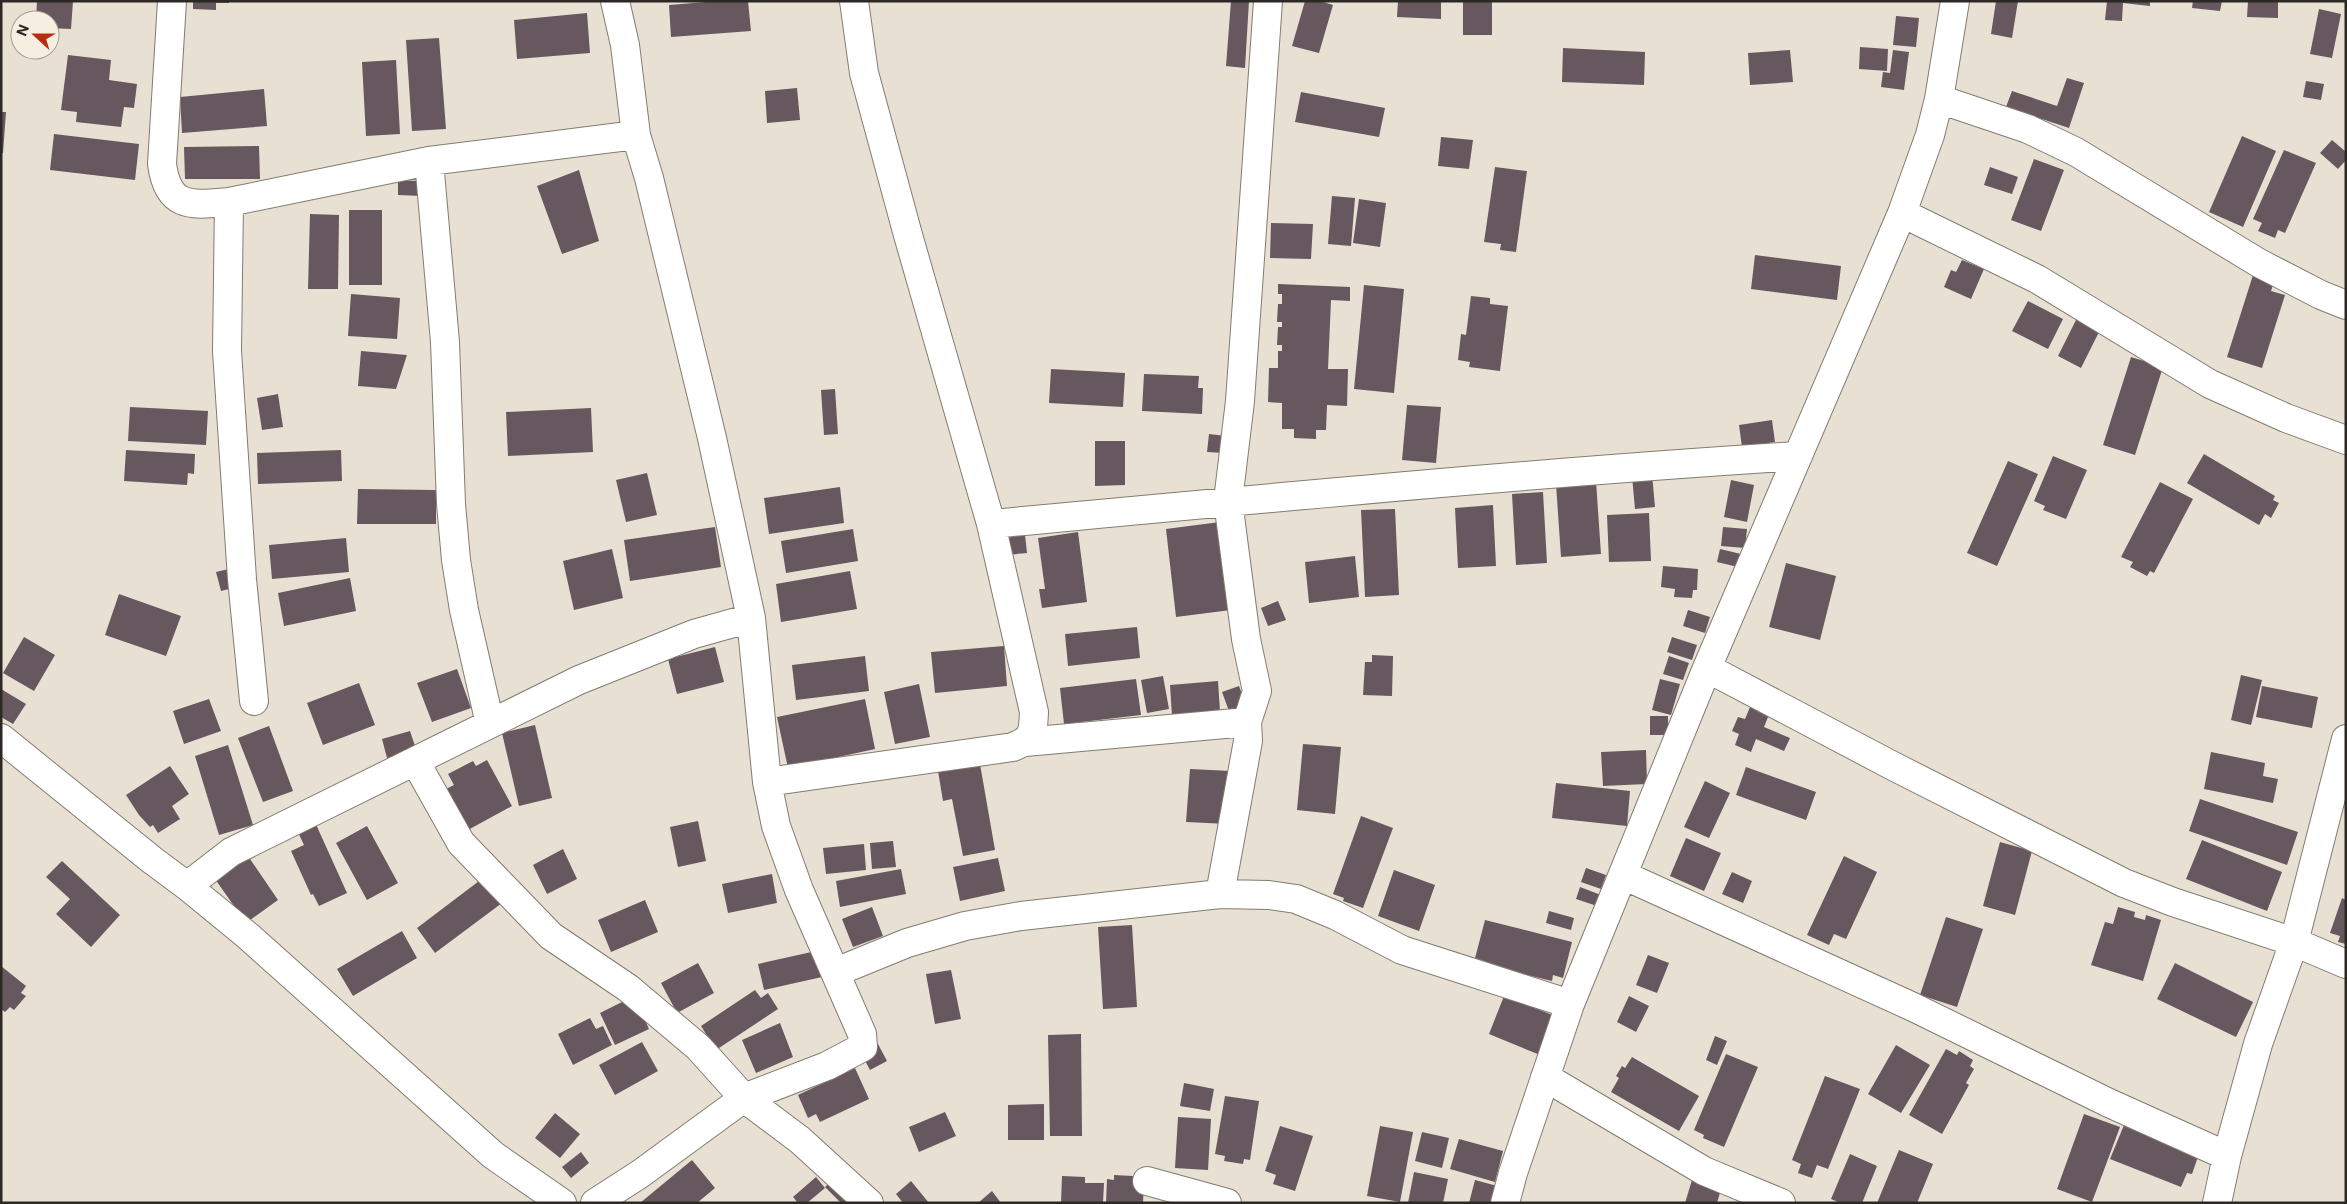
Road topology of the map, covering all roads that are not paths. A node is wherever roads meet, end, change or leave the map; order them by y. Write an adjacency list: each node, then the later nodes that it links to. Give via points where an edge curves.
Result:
1 (172, 1): 9 (street, via 162,164 164,180 168,190 184,203)
2 (615, 1): 7 (street, via 625,45)
3 (854, 1): 15 (street, via 864,73)
4 (1268, 1): 14 (street, via 1240,401)
5 (1955, 1): 6 (street)
6 (1939, 99): 10 (street, via 1930,135); 11 (street, via 2028,129 2076,152 2260,263)
7 (636, 135): 8 (street); 16 (street, via 712,438)
8 (429, 162): 9 (street); 20 (street, via 445,342 450,504 456,560)
9 (229, 202): 18 (street, via 227,351 242,579)
10 (1902, 213): 12 (street, via 2037,279 2210,384 2286,418); 13 (street)
11 (2346, 305)
12 (2346, 440)
13 (1798, 456): 14 (street); 17 (street)
14 (1228, 500): 15 (street); 19 (street, via 1246,639 1257,691)
15 (991, 524): 23 (street, via 1034,712 1032,735)
16 (751, 618): 20 (street, via 634,656); 25 (street)
17 (1707, 668): 26 (street); 29 (street, via 2124,883)
18 (254, 701)
19 (1247, 722): 23 (street); 28 (street, via 1248,741)
20 (490, 724): 24 (street)
21 (1, 738): 27 (street)
22 (2346, 739): 29 (street)
23 (1025, 742): 25 (street, via 1013,747)
24 (415, 761): 27 (street, via 231,852); 34 (street, via 461,842 551,936 628,988 698,1047)
25 (767, 782): 31 (street, via 786,856)
26 (1623, 874): 32 (street); 35 (street)
27 (188, 886): 37 (street, via 493,1155)
28 (1220, 894): 31 (street, via 1021,916 965,926 907,943); 32 (street, via 1296,899 1402,950)
29 (2294, 942): 30 (street); 35 (street, via 2258,1044)
30 (2346, 964)
31 (836, 972): 34 (street, via 862,1034 863,1048 827,1066)
32 (1570, 1004): 33 (street)
33 (1545, 1077): 41 (street); 42 (street, via 1704,1171)
34 (744, 1098): 38 (street); 39 (street, via 800,1140)
35 (2227, 1156): 43 (street)
36 (1148, 1181): 40 (street)
37 (562, 1203)
38 (595, 1203)
39 (869, 1203)
40 (1227, 1203)
41 (1505, 1203)
42 (1781, 1203)
43 (2217, 1203)

